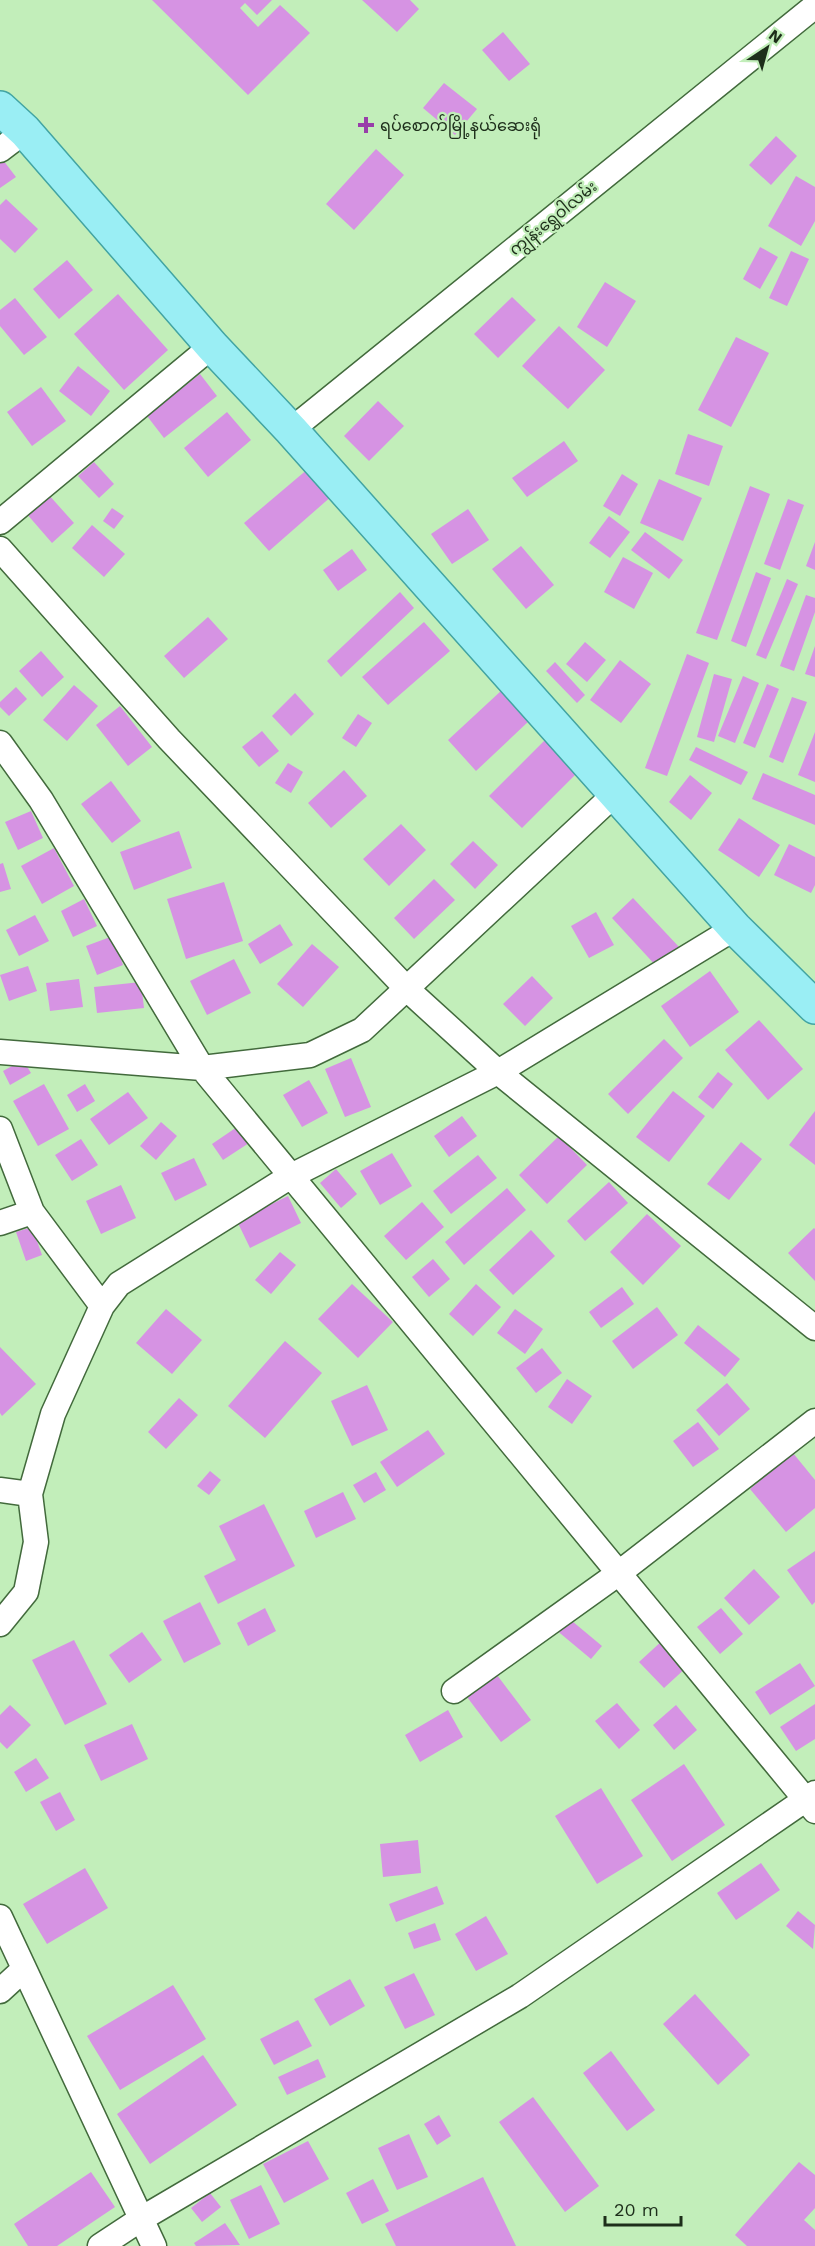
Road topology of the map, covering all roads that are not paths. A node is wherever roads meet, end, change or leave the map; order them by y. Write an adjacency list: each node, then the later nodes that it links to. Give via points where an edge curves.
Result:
1 (815, 6): 5 (street, ကျွန်းရွှေဝါလမ်း)
2 (0, 108): 3 (main road)
3 (12, 140): 4 (main road)
4 (212, 346): 5 (main road); 6 (street)
5 (291, 430): 9 (main road)
6 (0, 522)
7 (0, 549): 11 (street, via 169,739)
8 (0, 742): 14 (street, via 41,800)
9 (616, 793): 10 (main road); 11 (street)
10 (735, 928): 12 (main road); 15 (street)
11 (408, 990): 14 (street, via 362,1030 310,1055); 15 (street)
12 (815, 1007)
13 (0, 1052): 14 (street)
14 (202, 1068): 17 (street)
15 (498, 1072): 17 (street); 21 (street)
16 (0, 1129): 18 (street)
17 (291, 1176): 20 (street, via 119,1284); 25 (street)
18 (32, 1212): 19 (street); 20 (street)
19 (0, 1223)
20 (102, 1306): 24 (street, via 54,1414)
21 (815, 1328)
22 (815, 1421): 25 (street)
23 (0, 1490): 24 (street)
24 (30, 1494): 26 (street, via 36,1542 26,1592)
25 (619, 1573): 27 (street); 28 (street)
26 (0, 1624)
27 (454, 1691)
28 (812, 1801): 32 (street, via 520,1996)
29 (0, 1917): 30 (street)
30 (24, 1969): 31 (street); 32 (street)
31 (0, 1991)
32 (141, 2219): 33 (street); 34 (street)
33 (100, 2246)
34 (154, 2246)

